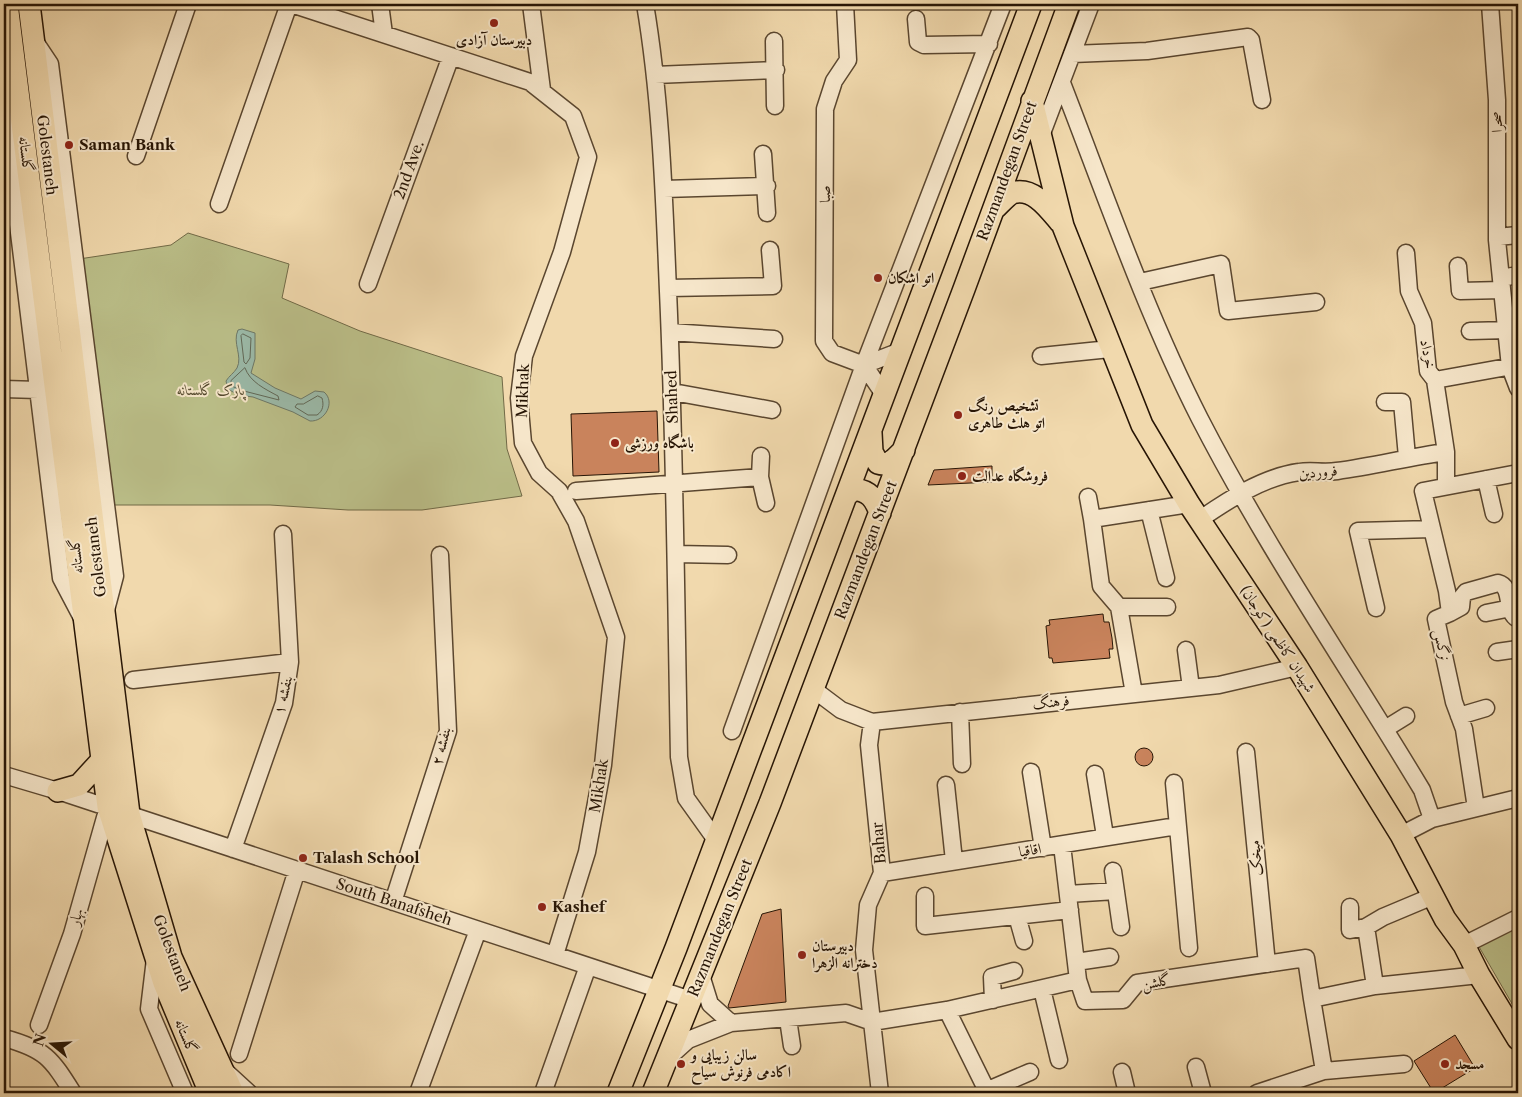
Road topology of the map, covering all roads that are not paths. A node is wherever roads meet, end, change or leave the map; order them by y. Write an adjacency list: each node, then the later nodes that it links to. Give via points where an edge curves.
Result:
1 (7, 4): 16 (main road, گلستانه)
2 (29, 4): 16 (main road)
3 (188, 4): 32 (street)
4 (290, 4): 15 (street, Mikhak); 35 (street)
5 (380, 4): 15 (street)
6 (531, 4): 25 (street)
7 (645, 4): 23 (street, Shahed)
8 (845, 4): 57 (street, صبا, via 848,60 834,81 825,109 824,341 832,353)
9 (1003, 4): 18 (street)
10 (1031, 4): 55 (main road)
11 (1069, 4): 27 (main road, Razmandegan Street)
12 (1091, 4): 19 (street)
13 (1490, 4): 40 (street, صحرا, via 1497,100)
14 (916, 19): 18 (street, via 918,42 924,45)
15 (384, 34): 20 (street, Mikhak)
16 (22, 39): 21 (street); 99 (main road, گلستانه); 99 (street, via 50,64 115,576)
17 (774, 40): 22 (street)
18 (989, 44): 57 (street)
19 (1072, 54): 24 (street); 26 (street, via 1147,50 1248,37)
20 (451, 56): 25 (street, Mikhak, via 530,82); 46 (street, 2nd Ave.)
21 (4, 63)
22 (776, 70): 23 (street); 28 (street)
23 (655, 76): 34 (street, Shahed)
24 (1062, 83): 30 (street); 45 (street)
25 (542, 90): 155 (street, Mikhak, via 573,116 588,157 562,252 524,356 519,398 523,443 539,473 559,491 576,521 616,637 603,765 587,852)
26 (1262, 100)
27 (1032, 101): 30 (main road); 36 (main road, Razmandegan Street)
28 (774, 106)
29 (4, 109): 62 (street)
30 (1041, 136): 38 (main road)
31 (763, 154): 33 (street)
32 (136, 156)
33 (767, 186): 34 (street); 37 (street)
34 (664, 189): 48 (street, Shahed)
35 (219, 204)
36 (994, 209): 38 (main road, via 1012,194 1026,192 1044,202); 68 (main road, Razmandegan Street)
37 (767, 213)
38 (1063, 226): 54 (main road, شهیدان کاظمی (کوجان))
39 (1518, 235): 40 (street)
40 (1497, 238): 47 (street, صحرا)
41 (770, 250): 48 (street, via 772,286)
42 (1406, 253): 59 (street, خرداد, via 1409,291 1423,323 1428,371)
43 (1458, 266): 47 (street, via 1460,291)
44 (1518, 275): 47 (street)
45 (1140, 282): 49 (street, via 1221,264 1228,311); 78 (street, via 1200,419)
46 (368, 284)
47 (1502, 284): 52 (street, صحرا)
48 (668, 288): 51 (street, Shahed)
49 (1316, 302)
50 (1470, 331): 52 (street)
51 (670, 332): 53 (street); 63 (street, Shahed)
52 (1511, 335): 58 (street, صحرا)
53 (774, 339)
54 (1110, 349): 56 (street); 83 (main road, شهیدان کاظمی (کوجان), via 1142,425)
55 (903, 350): 57 (street); 64 (main road)
56 (1041, 356)
57 (864, 365): 64 (street); 115 (street)
58 (1514, 366): 59 (street); 60 (street, صحرا)
59 (1435, 380): 69 (street, خرداد)
60 (1518, 388)
61 (4, 389): 62 (street)
62 (38, 390): 99 (street, via 61,578)
63 (673, 392): 66 (street); 75 (street, Shahed)
64 (885, 396): 67 (main road)
65 (1385, 402): 71 (street, via 1402,402)
66 (772, 410)
67 (871, 433): 68 (main road, via 872,452 878,463 890,464); 79 (main road)
68 (904, 450): 84 (main road, Razmandegan Street)
69 (1446, 452): 71 (street, فروردین); 76 (street, خرداد)
70 (761, 456): 73 (street)
71 (1407, 457): 78 (street, فروردین, via 1335,472 1298,472)
72 (1518, 473): 74 (street)
73 (760, 477): 75 (street); 81 (street)
74 (1486, 479): 76 (street); 85 (street)
75 (674, 484): 77 (street); 89 (street, Shahed)
76 (1446, 486): 87 (street, نرگس, via 1423,490)
77 (576, 491)
78 (1241, 493): 83 (street, فروردین); 114 (street)
79 (847, 495): 84 (main road, via 854,488 870,493); 133 (main road)
80 (1088, 498): 86 (street)
81 (766, 503)
82 (1149, 510): 83 (street); 86 (street); 92 (street)
83 (1194, 512): 104 (main road, شهیدان کاظمی (کوجان))
84 (880, 513): 107 (main road, Razmandegan Street)
85 (1494, 514)
86 (1092, 519): 93 (street, via 1101,586)
87 (1432, 529): 95 (street, via 1358,531); 96 (street, نرگس)
88 (283, 534): 103 (street, بنفشه ۱)
89 (676, 554): 91 (street); 133 (street, Shahed, via 679,757 686,798)
90 (440, 555): 144 (street, بنفشه ۲, via 448,731)
91 (728, 555)
92 (1166, 578)
93 (1119, 607): 94 (street); 108 (street)
94 (1167, 607)
95 (1376, 608)
96 (1450, 613): 98 (street, via 1462,606 1466,592 1498,583 1506,588); 112 (street, نرگس, via 1436,619)
97 (1486, 613): 98 (street)
98 (1514, 613)
99 (94, 620): 117 (main road, گلستانه); 128 (main road, Golestaneh)
100 (1518, 649): 102 (street)
101 (1186, 650): 106 (street)
102 (1497, 652)
103 (290, 662): 105 (street); 136 (street, بنفشه ۱, via 284,703)
104 (1297, 667): 106 (street, فرهنگ); 131 (main road, شهیدان کاظمی (کوجان))
105 (133, 680)
106 (1191, 688): 108 (street, فرهنگ)
107 (813, 689): 113 (street, فرهنگ, via 841,710); 163 (main road, Razmandegan Street)
108 (1134, 694): 110 (street, فرهنگ)
109 (1486, 708): 112 (street)
110 (960, 712): 113 (street, فرهنگ); 118 (street)
111 (1406, 716): 114 (street)
112 (1459, 716): 127 (street, نرگس, via 1464,729)
113 (872, 722): 140 (street, Bahar, via 869,746)
114 (1385, 729): 129 (street, via 1422,790)
115 (732, 731)
116 (1246, 752): 159 (street, میخک)
117 (101, 762): 124 (main road, via 79,785); 126 (main road, گلستانه)
118 (962, 764)
119 (1031, 772): 135 (street)
120 (1096, 774): 132 (street)
121 (4, 775): 124 (street, South Banafsheh)
122 (1174, 783): 130 (street)
123 (946, 785): 137 (street)
124 (58, 791): 126 (street, South Banafsheh)
125 (1518, 798): 127 (street)
126 (108, 807): 128 (street, South Banafsheh); 156 (main road, گلستانه); 175 (street, بهار, via 72,934)
127 (1476, 808): 129 (street)
128 (129, 814): 136 (street, South Banafsheh); 184 (main road, Golestaneh, via 171,957)
129 (1432, 819): 131 (street)
130 (1177, 826): 132 (street, اقاقیا); 154 (street)
131 (1401, 835): 143 (main road, شهیدان کاظمی (کوجان))
132 (1105, 836): 134 (street, اقاقیا)
133 (716, 840): 167 (main road)
134 (1062, 845): 135 (street, اقاقیا); 145 (street)
135 (1043, 848): 137 (street, اقاقیا)
136 (233, 849): 138 (street, South Banafsheh)
137 (954, 861): 140 (street, اقاقیا)
138 (297, 870): 144 (street, South Banafsheh); 179 (street)
139 (1113, 871): 141 (street)
140 (882, 873): 173 (street, Bahar, via 868,905 864,950)
141 (1116, 891): 145 (street); 149 (street)
142 (925, 896): 147 (street, via 925,926)
143 (1433, 896): 150 (street, via 1383,916); 153 (main road, شهیدان کاظمی (کوجان))
144 (393, 902): 151 (street, South Banafsheh)
145 (1068, 902): 147 (street); 158 (street)
146 (1350, 907): 150 (street, via 1350,930)
147 (1017, 916): 152 (street)
148 (1518, 918): 153 (street)
149 (1121, 927)
150 (1366, 927): 165 (street)
151 (478, 930): 155 (street, South Banafsheh); 195 (street)
152 (1024, 941)
153 (1464, 945): 162 (main road, شهیدان کاظمی (کوجان))
154 (1189, 948)
155 (555, 955): 160 (street, South Banafsheh)
156 (155, 957): 191 (street, via 149,1009); 192 (main road, گلستانه)
157 (1110, 957): 158 (street)
158 (1076, 962): 164 (street)
159 (1267, 964): 164 (street, گلشن, via 1138,983 1123,1000 1085,1000); 168 (street, گلشن, via 1306,958)
160 (588, 966): 167 (street, South Banafsheh); 196 (street)
161 (1014, 971): 170 (street, via 992,977)
162 (1479, 975): 165 (street); 177 (main road, شهیدان کاظمی (کوجان))
163 (701, 976): 169 (main road, Razmandegan Street); 174 (street, via 710,1004)
164 (1078, 980): 166 (street)
165 (1375, 986): 168 (street)
166 (1042, 989): 170 (street); 181 (street)
167 (660, 990): 169 (street, South Banafsheh); 197 (main road)
168 (1312, 999): 185 (street)
169 (691, 1000): 180 (main road, Razmandegan Street)
170 (994, 1000): 171 (street)
171 (947, 1010): 173 (street); 189 (street)
172 (788, 1019): 173 (street, via 846,1013); 174 (street); 178 (street)
173 (872, 1022): 199 (street, Bahar)
174 (731, 1023): 180 (street, via 688,1040)
175 (39, 1025)
176 (4, 1038): 190 (street, via 31,1045 54,1063)
177 (1518, 1039)
178 (792, 1046)
179 (239, 1054)
180 (667, 1060): 198 (main road, Razmandegan Street)
181 (1059, 1060)
182 (1404, 1064): 185 (street)
183 (1196, 1067): 201 (street)
184 (222, 1069): 193 (main road, Golestaneh); 194 (street)
185 (1324, 1071): 188 (street)
186 (1030, 1072): 189 (street)
187 (1122, 1072): 200 (street)
188 (1307, 1077): 202 (street); 203 (street)
189 (988, 1092)
190 (74, 1093)
191 (186, 1093)
192 (210, 1093)
193 (233, 1093)
194 (250, 1093)
195 (418, 1093)
196 (544, 1093)
197 (618, 1093)
198 (653, 1093)
199 (880, 1093)
200 (1127, 1093)
201 (1203, 1093)
202 (1257, 1093)
203 (1308, 1093)

